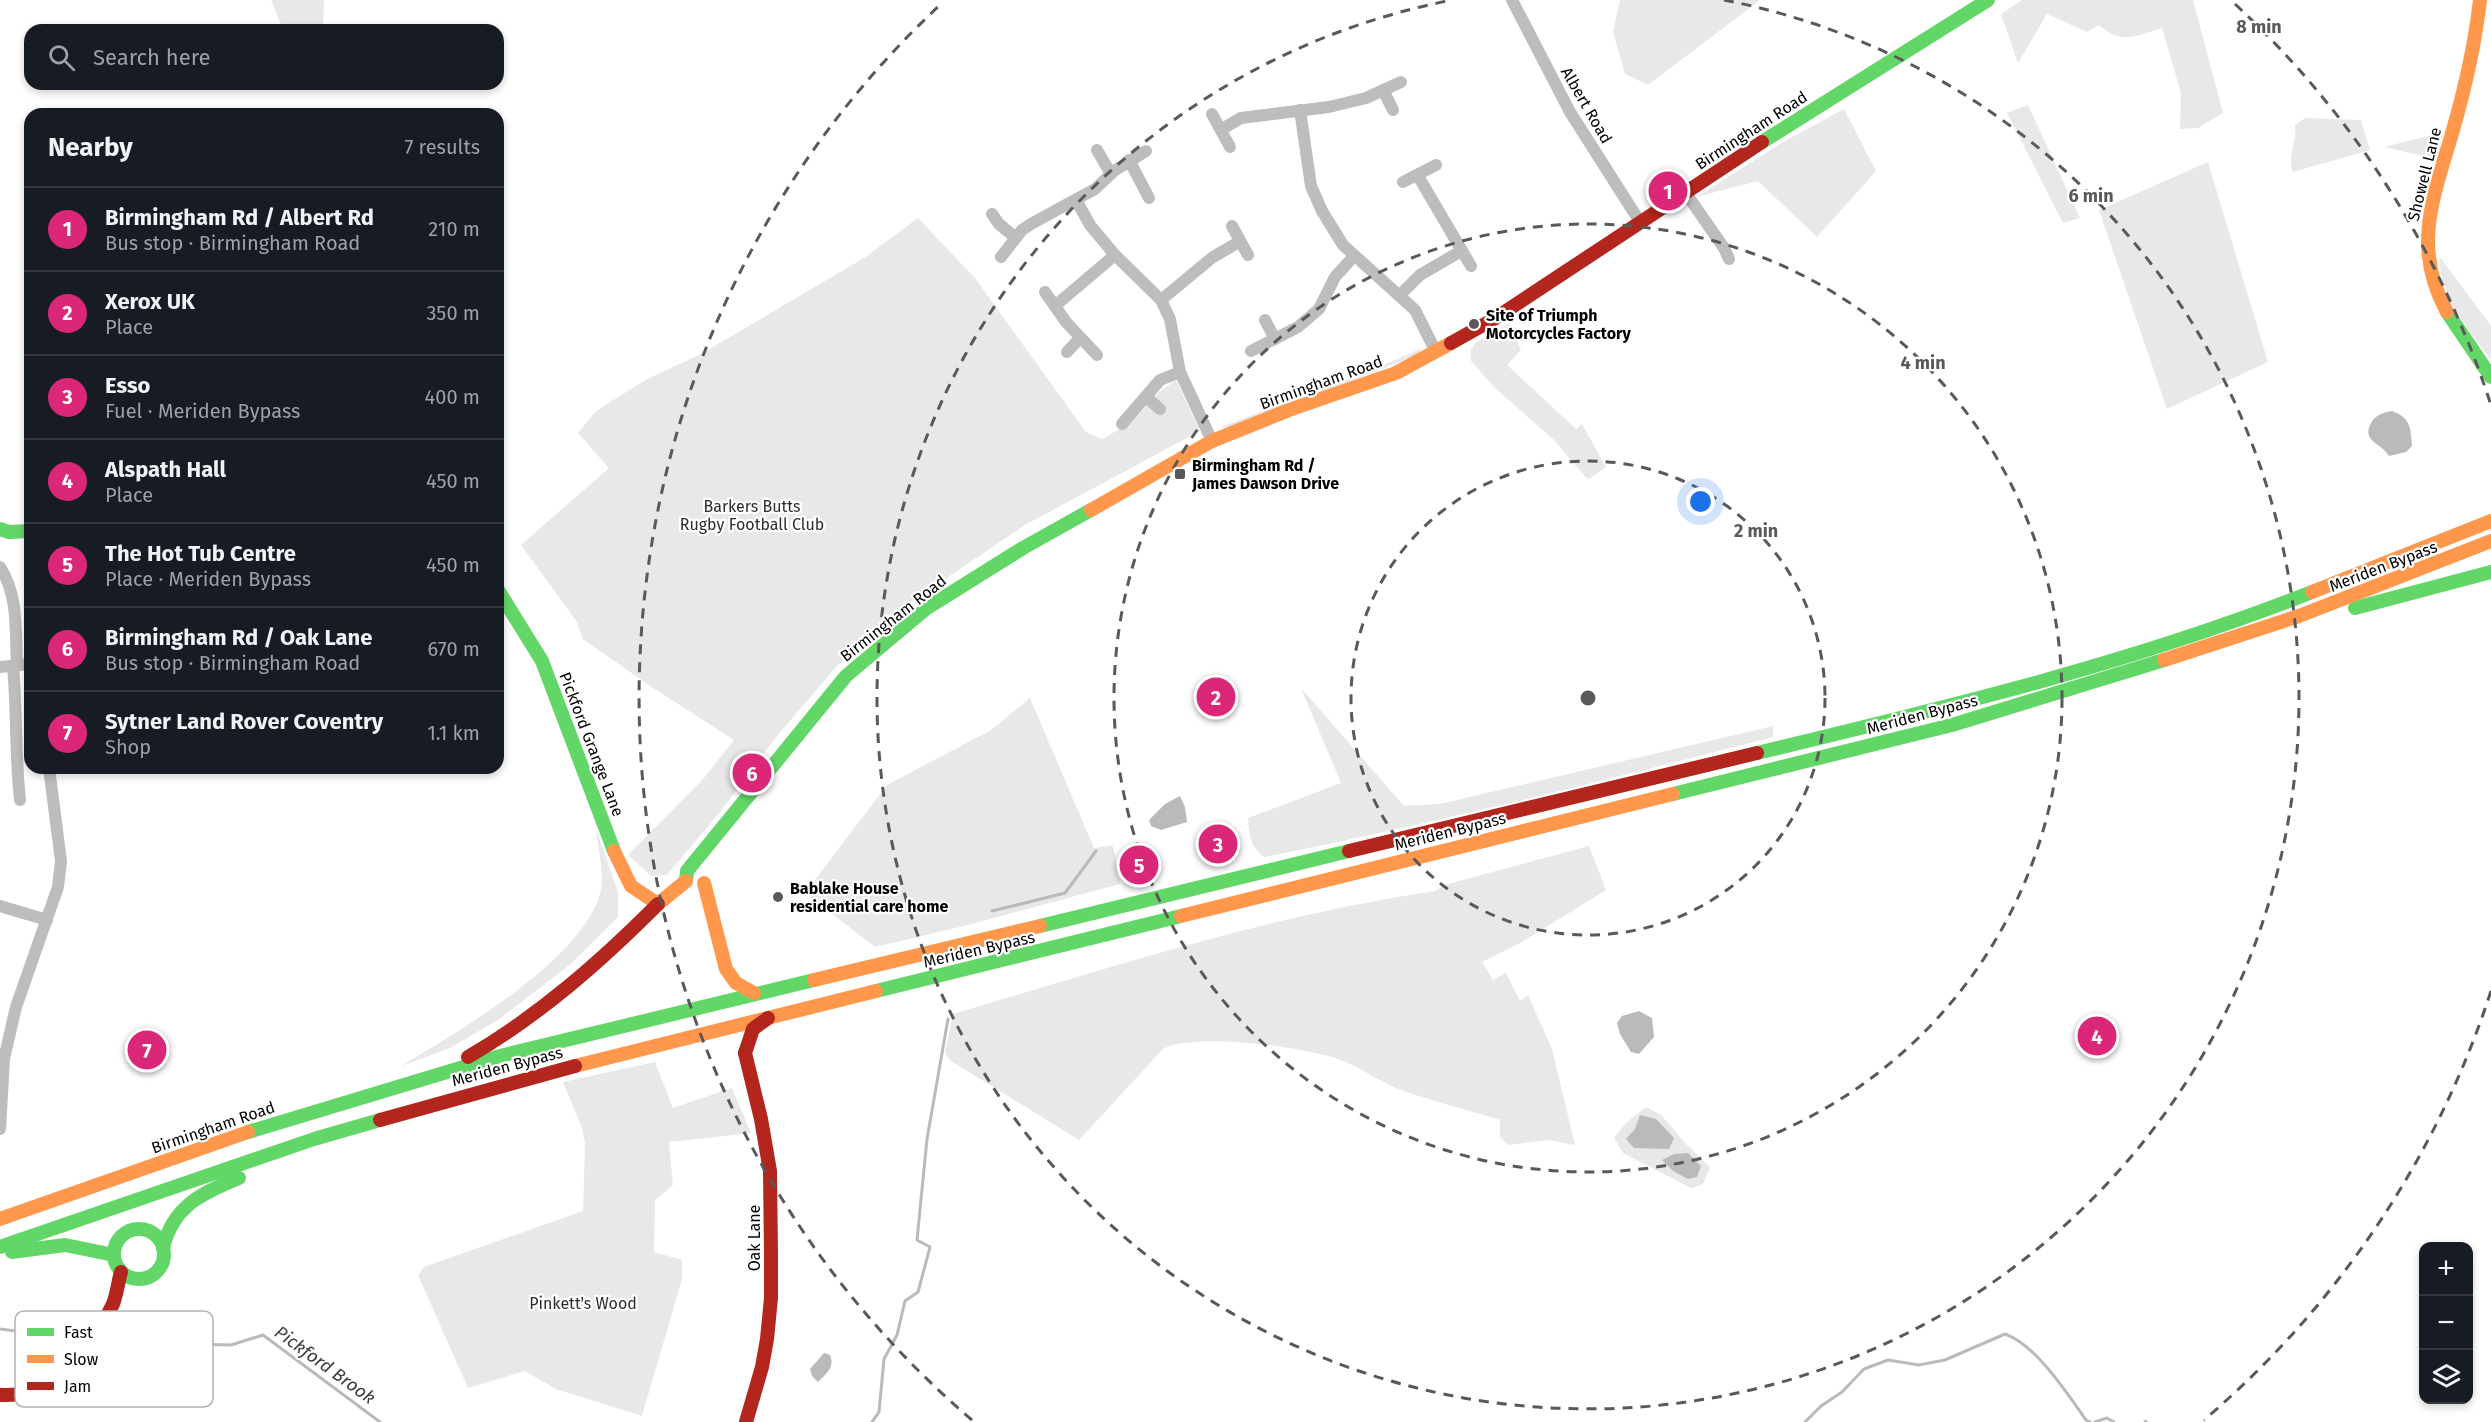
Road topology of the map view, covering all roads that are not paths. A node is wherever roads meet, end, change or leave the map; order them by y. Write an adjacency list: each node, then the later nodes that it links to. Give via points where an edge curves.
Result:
1 (1512, 0): 22 (street, Albert Road, via 1570,112)
2 (1988, 0): 18 (main road, Birmingham Road)
3 (2480, 0): 45 (main road, Showell Lane, via 2466,75 2426,235 2428,265 2439,297 2458,332)
4 (1401, 81): 5 (street)
5 (1383, 90): 6 (street, via 1329,107); 7 (street)
6 (1300, 110): 9 (street, via 1241,118); 29 (street, via 1311,186 1322,211)
7 (1393, 110)
8 (1212, 114): 9 (street)
9 (1222, 129): 10 (street)
10 (1230, 147)
11 (1097, 150): 15 (street)
12 (1146, 151): 13 (street)
13 (1129, 160): 15 (street); 19 (street)
14 (1436, 165): 16 (street)
15 (1111, 174): 20 (street)
16 (1418, 176): 17 (street); 26 (street)
17 (1403, 183)
18 (1685, 192): 22 (main road, Birmingham Road); 31 (street)
19 (1149, 198)
20 (1076, 200): 24 (street, via 1031,224); 27 (street, via 1090,225)
21 (992, 214): 24 (street)
22 (1640, 222): 42 (main road, Birmingham Road, via 1534,294)
23 (1232, 226): 25 (street)
24 (1016, 238): 30 (street)
25 (1239, 242): 28 (street); 35 (street, via 1213,257)
26 (1461, 251): 32 (street); 34 (street, via 1420,275)
27 (1115, 255): 35 (street); 36 (street)
28 (1248, 255)
29 (1354, 256): 34 (street); 39 (street, via 1335,278 1319,309 1298,327)
30 (1001, 257)
31 (1729, 259)
32 (1471, 266)
33 (1045, 292): 36 (street)
34 (1400, 295): 42 (street, via 1414,310)
35 (1161, 300): 44 (street, via 1170,319)
36 (1056, 305): 38 (street)
37 (1265, 320): 39 (street)
38 (1080, 338): 41 (street); 43 (street)
39 (1275, 339): 40 (street)
40 (1251, 351)
41 (1067, 352)
42 (1436, 352): 49 (main road, Birmingham Road, via 1396,373)
43 (1097, 355)
44 (1180, 372): 46 (street, via 1160,380); 49 (street)
45 (2491, 377)
46 (1146, 397): 47 (street); 48 (street)
47 (1160, 410)
48 (1122, 424)
49 (1212, 441): 62 (main road, Birmingham Road, via 974,577 901,628 846,676)
50 (2491, 521): 68 (main road, Meriden Bypass, via 2258,613 2144,651 1956,705)
51 (0, 529): 52 (main road)
52 (24, 532)
53 (2491, 542): 57 (main road, Meriden Bypass)
54 (0, 567): 58 (street, via 13,594)
55 (2491, 572): 57 (main road, via 2335,613)
56 (504, 600): 65 (main road, Pickford Grange Lane, via 542,661 621,869 631,886)
57 (2298, 616): 69 (main road, Meriden Bypass, via 1952,725)
58 (20, 665): 59 (street); 61 (street, via 15,758)
59 (0, 667)
60 (50, 774): 67 (street, via 61,861 58,887)
61 (20, 800)
62 (712, 843): 63 (main road, Birmingham Road); 64 (main road, Birmingham Road)
63 (688, 874): 64 (main road, via 698,866); 64 (main road, via 694,887); 65 (main road, Birmingham Road)
64 (704, 877): 68 (main road, via 726,969 736,983)
65 (658, 904): 72 (main road, Birmingham Road, via 591,969 537,1012)
66 (0, 906): 67 (street)
67 (47, 920): 74 (street, via 16,1007 4,1059)
68 (754, 993): 72 (main road, Meriden Bypass)
69 (768, 1017): 70 (main road, Meriden Bypass); 71 (main road, via 753,1029)
70 (717, 1030): 71 (main road); 73 (main road, Meriden Bypass)
71 (745, 1053): 84 (main road, Oak Lane, via 770,1170 771,1255 767,1339)
72 (438, 1073): 75 (main road, Birmingham Road, via 190,1151)
73 (381, 1119): 76 (main road); 77 (main road, via 221,1185 192,1201 170,1226)
74 (0, 1129)
75 (0, 1219)
76 (0, 1247)
77 (164, 1248): 79 (main road, via 148,1230 132,1230 119,1239); 81 (main road, via 162,1264)
78 (0, 1254): 79 (main road, via 65,1245)
79 (114, 1255): 80 (main road)
80 (121, 1272): 81 (main road); 82 (main road)
81 (144, 1279): 82 (main road)
82 (114, 1302): 83 (main road)
83 (108, 1311)
84 (746, 1422)

